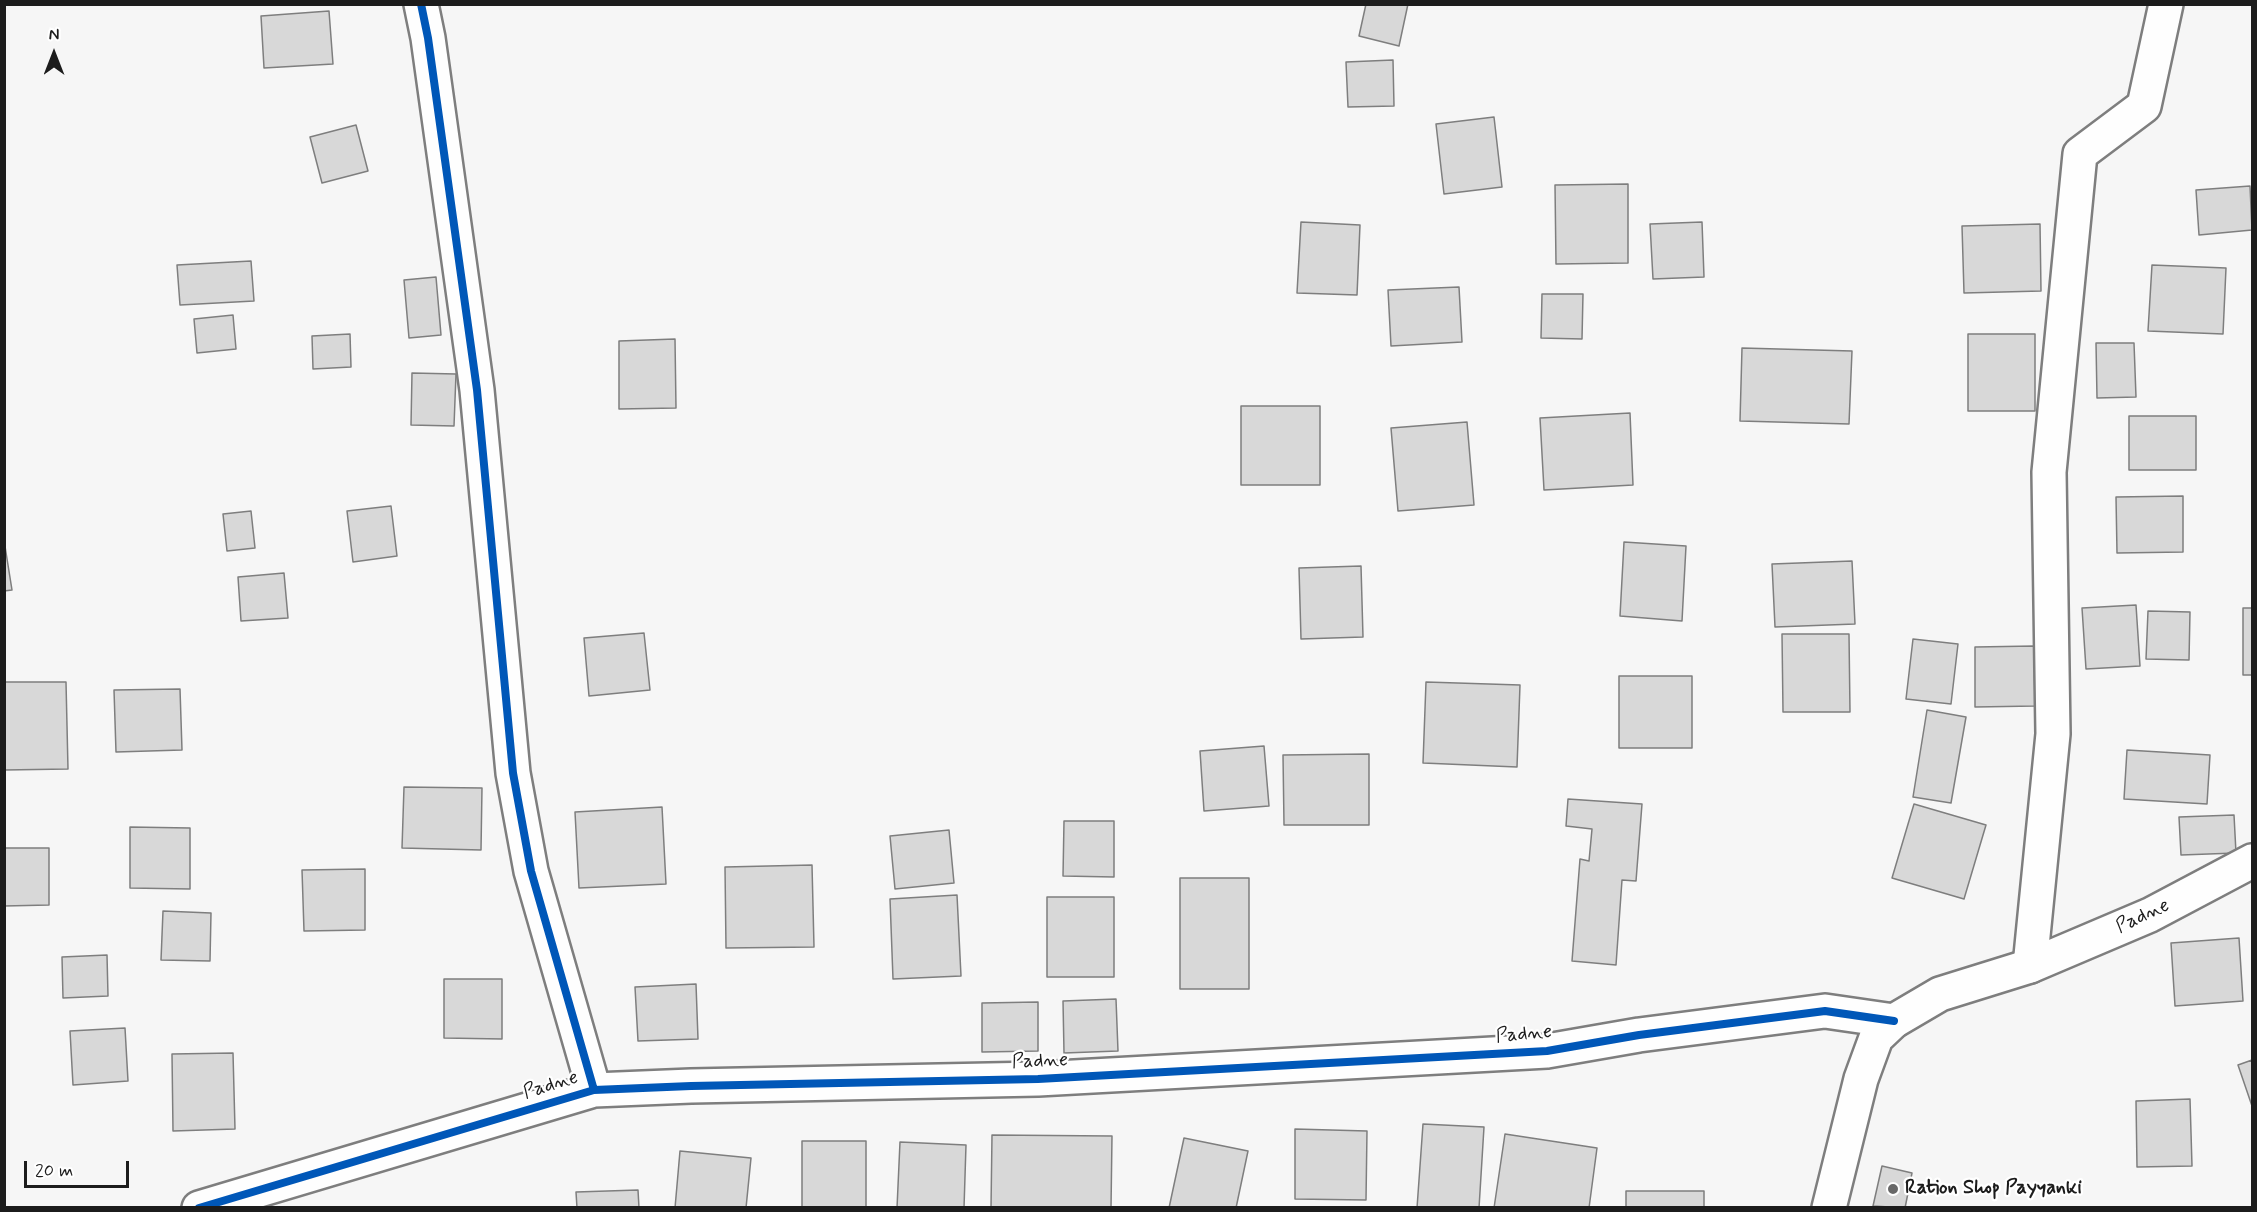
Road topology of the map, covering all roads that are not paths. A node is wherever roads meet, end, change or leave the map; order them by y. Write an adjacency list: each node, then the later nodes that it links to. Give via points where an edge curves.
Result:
1 (421, 4): 6 (street, via 477,390 513,773 531,871)
2 (2166, 4): 4 (street, via 2144,106 2080,154 2049,472 2053,734)
3 (2253, 861): 4 (street, Padne, via 2150,915)
4 (2030, 966): 5 (street, Padne, via 1940,994)
5 (1894, 1021): 6 (street, Padne, via 1825,1011 1524,1052 1038,1079); 8 (street, Padne, via 1876,1038 1861,1079)
6 (594, 1090): 7 (street, Padne)
7 (199, 1208)
8 (1829, 1208)

